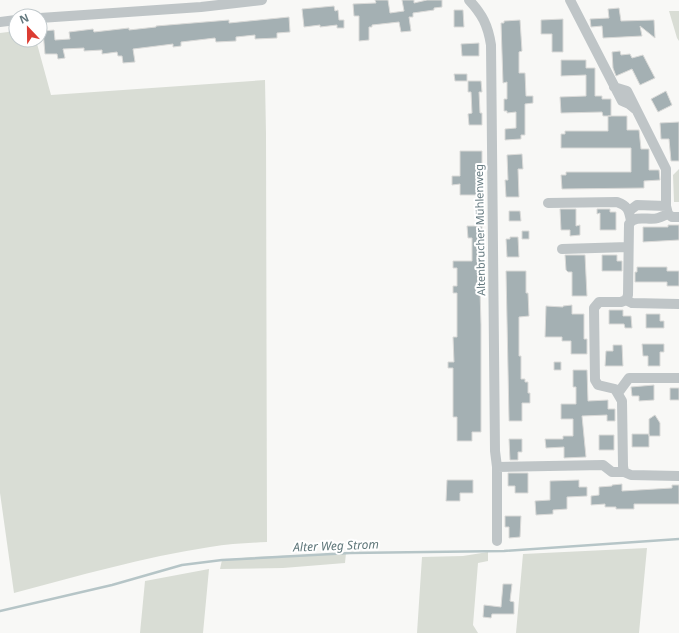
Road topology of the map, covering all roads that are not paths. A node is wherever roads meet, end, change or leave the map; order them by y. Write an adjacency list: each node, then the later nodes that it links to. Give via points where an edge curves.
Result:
1 (262, 0): 4 (street)
2 (469, 0): 16 (street, Altenbrucher Mühlenweg, via 486,24 491,44 494,427)
3 (570, 0): 7 (street, via 614,87 627,91 666,169)
4 (201, 4): 5 (street)
5 (48, 17)
6 (548, 203): 8 (street, via 617,202 624,205)
7 (667, 210): 8 (street, via 658,218); 8 (street, via 637,204); 9 (street, via 672,217)
8 (630, 216): 10 (street)
9 (679, 217)
10 (628, 247): 11 (street); 12 (street)
11 (562, 249)
12 (626, 300): 13 (street, via 632,304); 15 (street, via 599,302 594,308 595,380 598,385 615,389)
13 (679, 304)
14 (679, 378): 15 (street, via 629,378)
15 (618, 393): 17 (street, via 622,401)
16 (497, 467): 17 (street, via 603,466 612,472); 19 (street, Altenbrucher Mühlenweg)
17 (624, 472): 18 (street, via 631,475)
18 (679, 476)
19 (497, 541)

